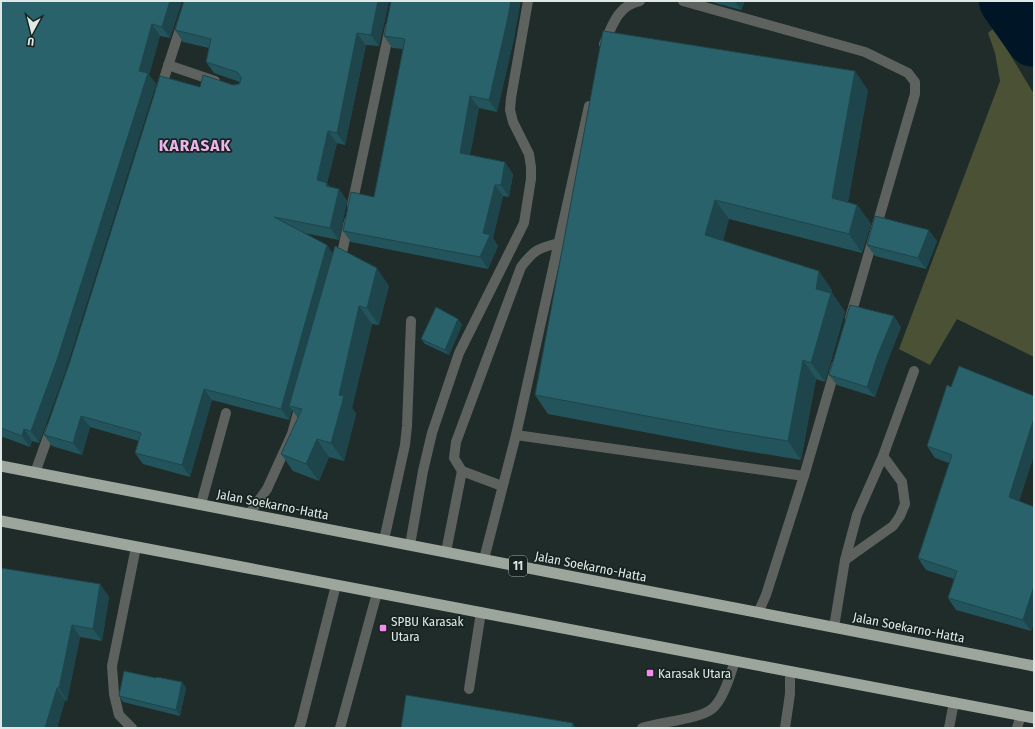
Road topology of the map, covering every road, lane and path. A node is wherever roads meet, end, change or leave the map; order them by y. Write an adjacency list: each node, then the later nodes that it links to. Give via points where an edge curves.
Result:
1 (189, 1): 7 (street)
2 (528, 1): 31 (street, via 510,110 513,122 529,154 531,166 524,223 459,353 432,433)
3 (640, 1): 6 (street, via 632,2 615,18)
4 (683, 1): 14 (street, via 865,52 908,73 915,82 916,94)
5 (392, 18): 12 (street)
6 (602, 53)
7 (168, 66): 8 (street); 10 (street)
8 (228, 85)
9 (591, 98): 11 (street)
10 (156, 103)
11 (559, 243): 20 (street); 23 (street, via 532,253 521,267 456,442 454,458)
12 (337, 275)
13 (411, 321): 30 (street, via 406,432)
14 (846, 330)
15 (840, 353): 25 (street)
16 (914, 371): 21 (street)
17 (302, 398): 28 (street, via 292,434 267,489)
18 (226, 413): 27 (street)
19 (55, 418): 24 (street)
20 (516, 434): 25 (street); 26 (street)
21 (883, 456): 35 (street, via 857,515); 35 (street, via 902,482 905,504 893,526)
22 (1, 466): 24 (highway, Jalan Soekarno-Hatta / 11)
23 (462, 471): 26 (street); 33 (street)
24 (36, 473): 27 (highway, Jalan Soekarno-Hatta / 11)
25 (804, 476): 39 (street)
26 (502, 486): 34 (street)
27 (201, 504): 28 (highway, Jalan Soekarno-Hatta / 11)
28 (249, 514): 30 (highway, Jalan Soekarno-Hatta / 11)
29 (1, 521): 32 (highway)
30 (384, 540): 31 (highway, Jalan Soekarno-Hatta / 11)
31 (410, 545): 33 (highway, Jalan Soekarno-Hatta / 11)
32 (136, 547): 36 (highway); 48 (street, via 112,666 119,715)
33 (446, 552): 34 (highway, Jalan Soekarno-Hatta / 11)
34 (484, 559): 39 (highway, Jalan Soekarno-Hatta / 11)
35 (845, 560): 40 (street)
36 (336, 585): 37 (highway); 49 (street)
37 (377, 593): 38 (highway); 50 (street)
38 (481, 612): 41 (highway); 44 (street)
39 (758, 613): 40 (highway, Jalan Soekarno-Hatta / 11)
40 (834, 627): 42 (highway, Jalan Soekarno-Hatta / 11)
41 (735, 660): 43 (highway); 51 (street, via 725,690 713,708 693,717)
42 (1034, 666)
43 (790, 672): 45 (highway); 52 (street)
44 (469, 689)
45 (954, 702): 46 (highway); 53 (street)
46 (1021, 715): 47 (highway); 54 (street)
47 (1034, 718)
48 (132, 728)
49 (299, 728)
50 (340, 728)
51 (642, 728)
52 (785, 728)
53 (948, 728)
54 (1017, 728)

